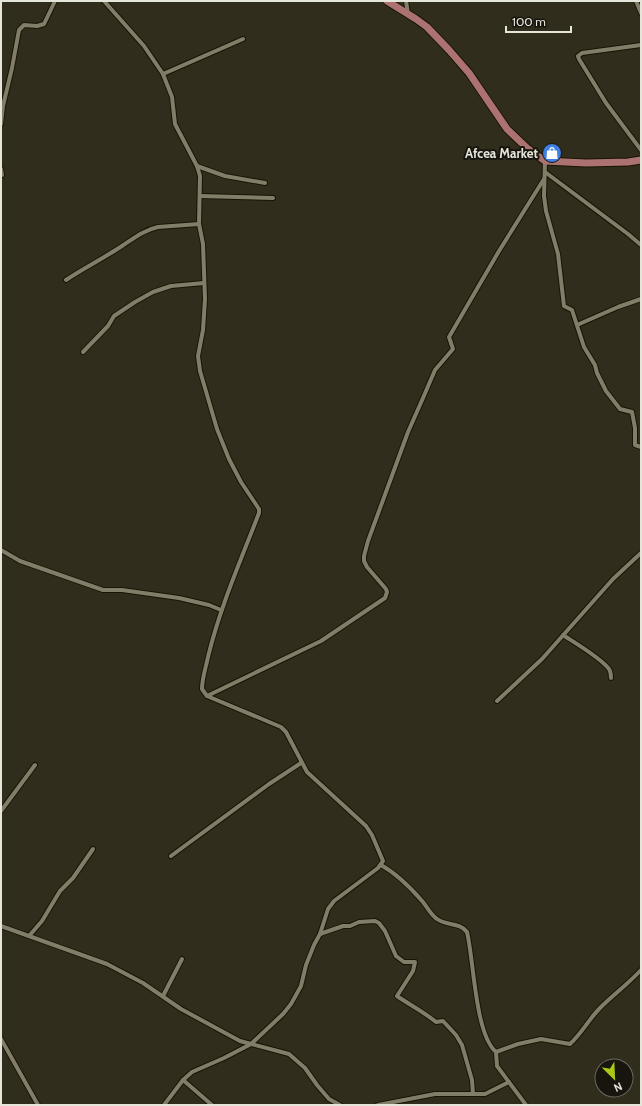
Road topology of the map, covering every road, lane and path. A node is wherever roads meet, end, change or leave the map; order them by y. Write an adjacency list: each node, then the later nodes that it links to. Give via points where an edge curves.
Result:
1 (56, 1): 11 (street, via 44,24 24,25 19,30)
2 (104, 1): 10 (street, via 144,46)
3 (387, 1): 7 (main road)
4 (406, 1): 7 (street)
5 (636, 1): 6 (street)
6 (641, 12)
7 (408, 14): 14 (main road, via 427,27 462,64 514,137)
8 (243, 39): 10 (street)
9 (641, 44): 12 (street, via 582,53 578,56 606,104)
10 (163, 74): 15 (street, via 172,97 175,124)
11 (1, 124)
12 (641, 150)
13 (641, 160): 14 (main road, via 586,163)
14 (545, 161): 17 (street)
15 (197, 166): 20 (street, via 225,176); 21 (street)
16 (1, 169): 18 (street)
17 (545, 172): 19 (street); 24 (street)
18 (2, 175)
19 (544, 179): 28 (street, via 546,211 558,254 564,306 572,310); 36 (street, via 449,337 453,349 436,370 401,452 364,556 367,567 386,588 385,598 321,641)
20 (265, 183)
21 (200, 196): 22 (street); 23 (street)
22 (273, 198)
23 (199, 224): 25 (street, via 151,228); 26 (street, via 203,244)
24 (641, 246)
25 (66, 280)
26 (204, 283): 29 (street, via 171,286 141,298 114,316); 33 (street, via 205,314 198,356 201,376 229,459 259,509)
27 (641, 299): 28 (street)
28 (577, 325): 30 (street, via 584,347 595,364 606,391 620,409 632,412 635,445)
29 (83, 352)
30 (641, 447)
31 (1, 550): 33 (street, via 20,561 103,590 172,596)
32 (641, 553): 34 (street, via 613,579)
33 (221, 610): 36 (street, via 202,685 202,690)
34 (563, 635): 35 (street, via 604,664 609,669); 37 (street, via 542,659)
35 (611, 678)
36 (207, 696): 38 (street, via 281,727)
37 (497, 701)
38 (301, 762): 42 (street); 43 (street, via 307,772 366,826 382,856)
39 (35, 765): 40 (street)
40 (1, 811)
41 (93, 848): 46 (street)
42 (171, 856)
43 (381, 865): 45 (street, via 334,901 328,908); 52 (street, via 410,888 437,919 461,926 467,932 479,1011 485,1034 491,1048)
44 (1, 926): 46 (street)
45 (320, 934): 51 (street, via 306,965 301,986 291,1004); 55 (street, via 359,922 379,923 396,956 404,962 415,962 413,971 397,996 436,1022 443,1021 456,1035 462,1045 472,1080)
46 (29, 936): 49 (street, via 107,964)
47 (182, 959): 49 (street)
48 (641, 970): 52 (street, via 599,1009 578,1038 570,1044 542,1039)
49 (163, 996): 51 (street, via 199,1020)
50 (1, 1040): 56 (street)
51 (252, 1044): 53 (street, via 192,1072); 59 (street, via 289,1054 305,1068 329,1099)
52 (496, 1052): 54 (street, via 497,1066)
53 (183, 1080): 57 (street); 58 (street)
54 (509, 1082): 55 (street, via 485,1094); 61 (street)
55 (473, 1094): 60 (street, via 435,1094)
56 (38, 1105)
57 (164, 1105)
58 (212, 1105)
59 (340, 1105)
60 (378, 1105)
61 (526, 1105)

